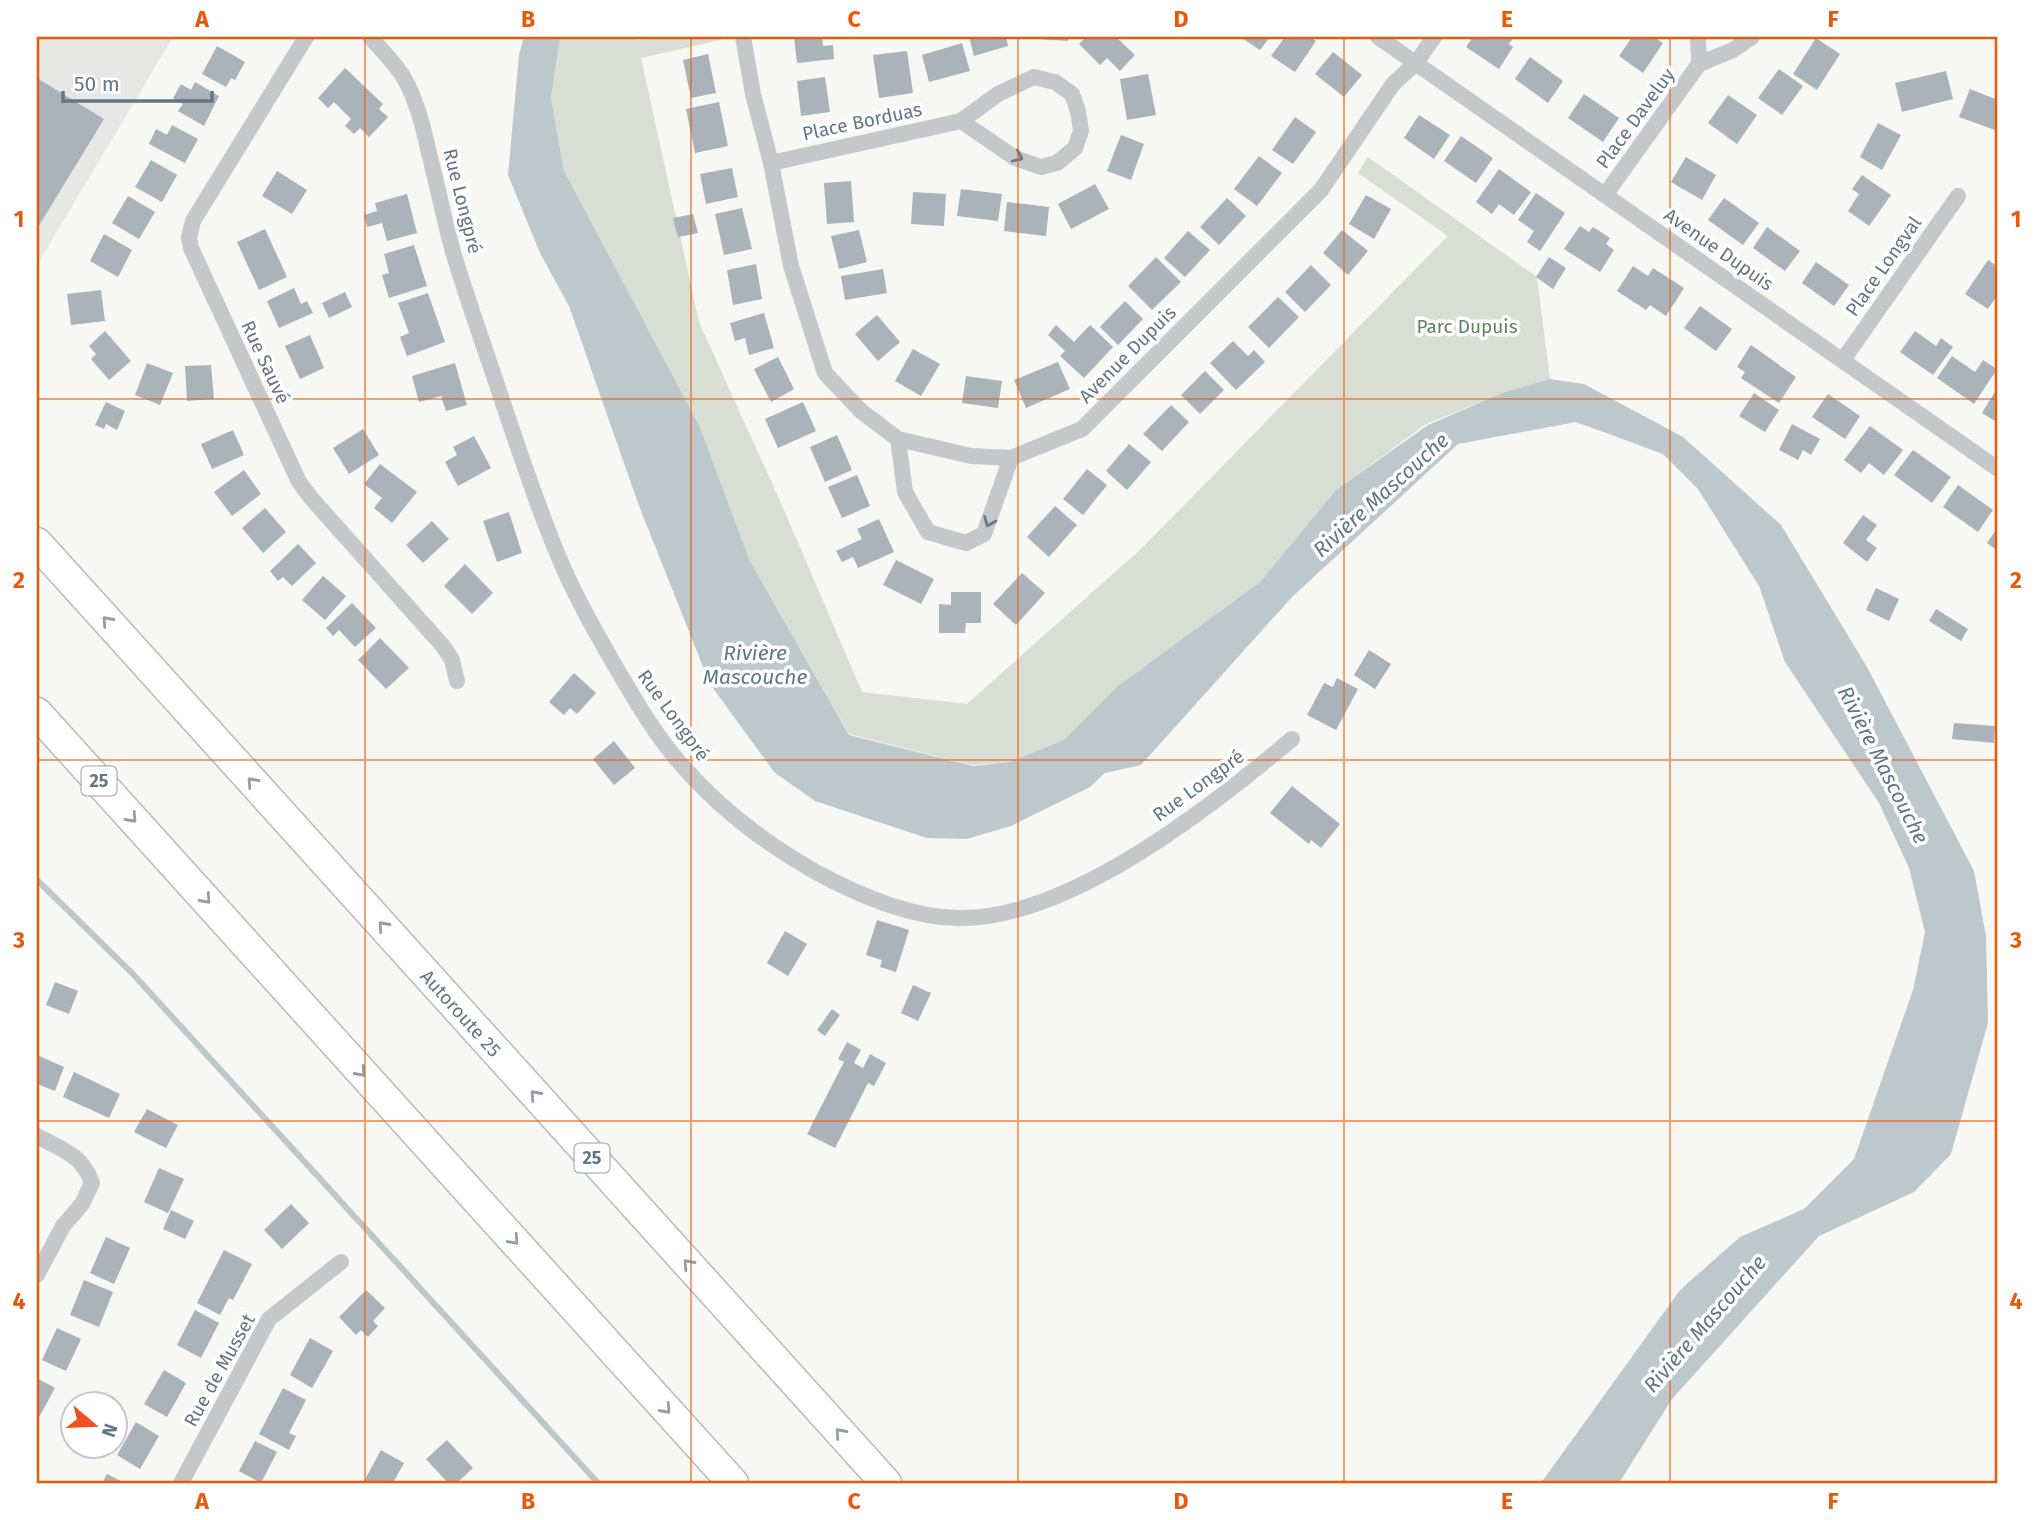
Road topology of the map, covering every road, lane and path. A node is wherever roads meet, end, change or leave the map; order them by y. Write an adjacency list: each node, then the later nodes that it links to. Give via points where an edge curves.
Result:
1 (306, 37): 19 (street, Rue Sauvé, via 193,221 190,243 304,490 443,646)
2 (370, 37): 21 (street, Rue Longpré, via 410,89 458,269 571,586 664,743 700,785 749,828 803,864 868,896 929,915 957,919 991,916 1050,899 1108,870 1192,818)
3 (743, 37): 11 (street, Avenue Dupuis)
4 (1378, 37): 8 (street, Avenue Dupuis)
5 (1434, 37): 8 (street)
6 (1698, 37): 9 (street, Place Daveluy)
7 (1752, 37): 9 (street, Place Daveluy)
8 (1416, 63): 12 (street, Avenue Dupuis); 16 (street, Avenue Dupuis, via 1393,84 1321,190 1082,429)
9 (1699, 64): 12 (street, Place Daveluy)
10 (961, 121): 10 (street, Place Borduas, one-way to 10, via 1015,158 1041,167 1057,163 1075,148 1081,131 1072,94 1055,82 1034,77 998,94); 11 (street, Place Borduas)
11 (771, 163): 15 (street, Avenue Dupuis, via 791,266 825,373)
12 (1605, 195): 14 (street, Avenue Dupuis)
13 (1958, 196): 14 (street, Place Longval)
14 (1843, 360): 17 (street, Avenue Dupuis)
15 (898, 439): 16 (street, Avenue Dupuis, via 971,456); 16 (street, one-way to 15, via 984,534 966,542 928,532 905,492)
16 (1012, 458)
17 (1998, 469)
18 (37, 543): 27 (highway, Autoroute 25 / 25, one-way to 18)
19 (457, 681)
20 (37, 713): 26 (highway, 25, one-way to 26)
21 (1292, 739)
22 (37, 1136): 24 (street, via 76,1157 87,1168 92,1183)
23 (341, 1262): 25 (street, Rue de Musset, via 269,1319)
24 (37, 1275)
25 (181, 1483)
26 (733, 1483)
27 (886, 1483)

